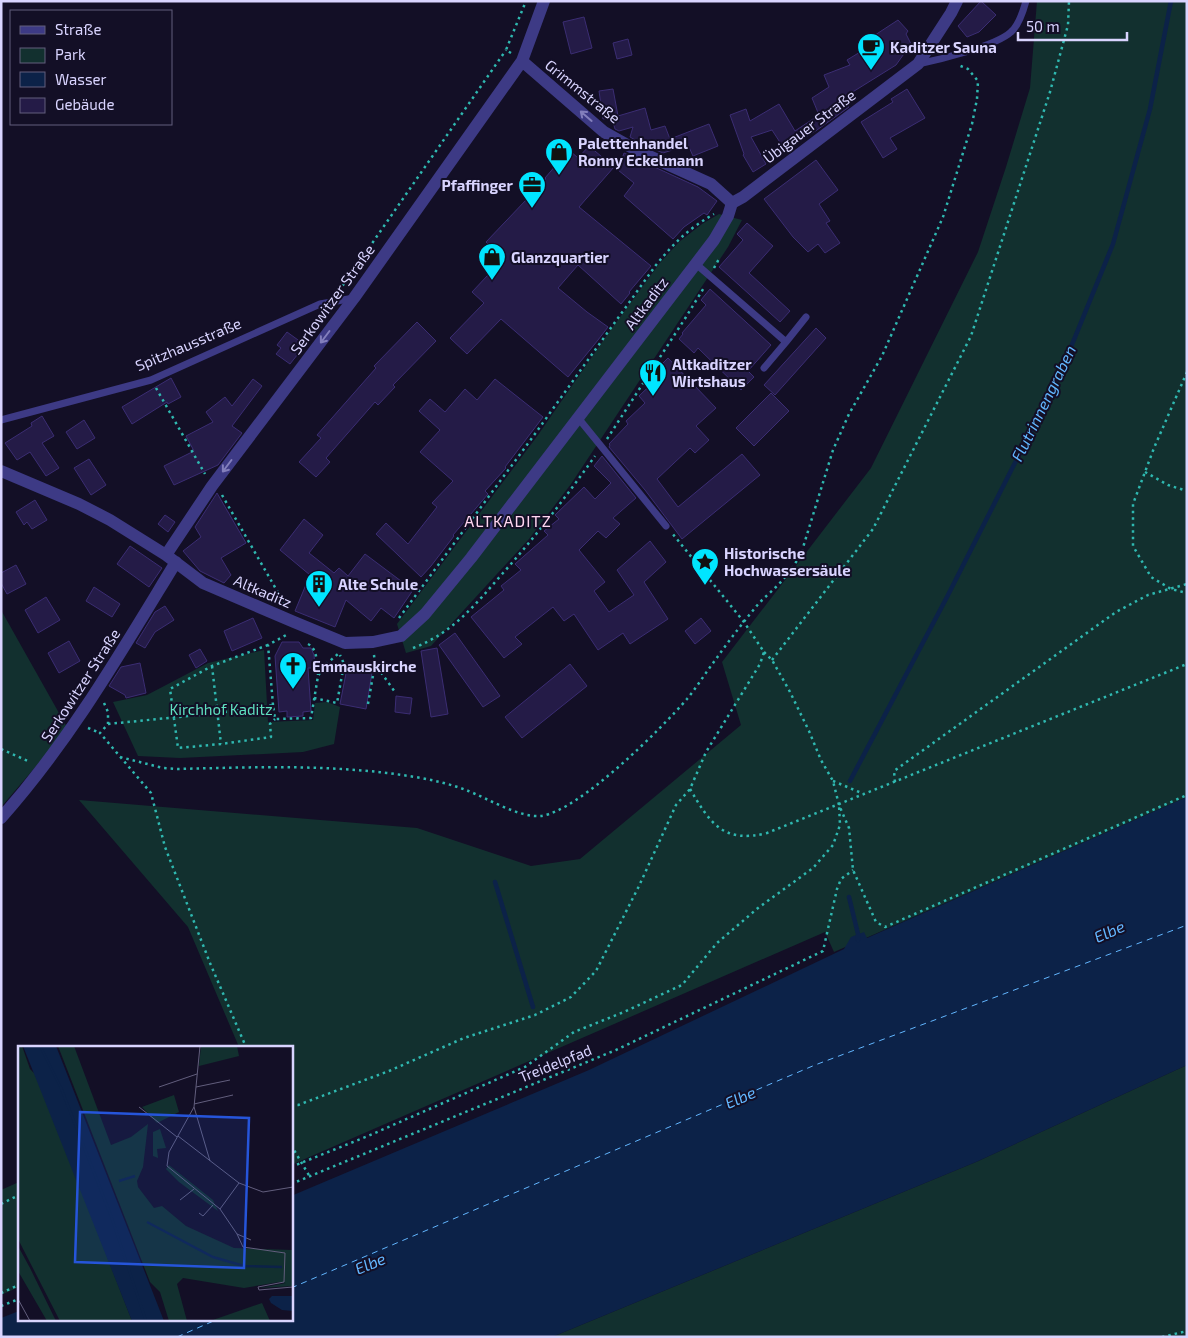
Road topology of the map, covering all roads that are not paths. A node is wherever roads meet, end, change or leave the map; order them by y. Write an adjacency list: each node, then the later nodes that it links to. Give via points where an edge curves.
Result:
1 (544, 1): 4 (street, Grimmstraße)
2 (957, 1): 5 (street, Übigauer Straße)
3 (1026, 1): 5 (lane, via 1012,32 1002,39)
4 (522, 62): 6 (street, Grimmstraße, one-way to 4, via 711,184 638,152 604,132); 8 (street, Serkowitzer Straße)
5 (918, 64): 6 (street, Übigauer Straße)
6 (731, 207): 7 (street, Altkaditz, via 714,240)
7 (696, 264): 10 (lane); 12 (street, Altkaditz)
8 (354, 298): 13 (lane, Spitzhausstraße, via 320,304 152,380); 16 (street, Serkowitzer Straße, one-way to 16, via 212,486)
9 (806, 317): 10 (lane)
10 (786, 342): 11 (lane)
11 (764, 368)
12 (579, 419): 15 (lane); 16 (street, Altkaditz, via 471,558 425,614 401,636 342,648 203,583)
13 (1, 420)
14 (1, 471): 16 (street, via 110,520)
15 (666, 526)
16 (171, 559): 17 (street, Serkowitzer Straße, via 97,691 49,761)
17 (1, 818)

